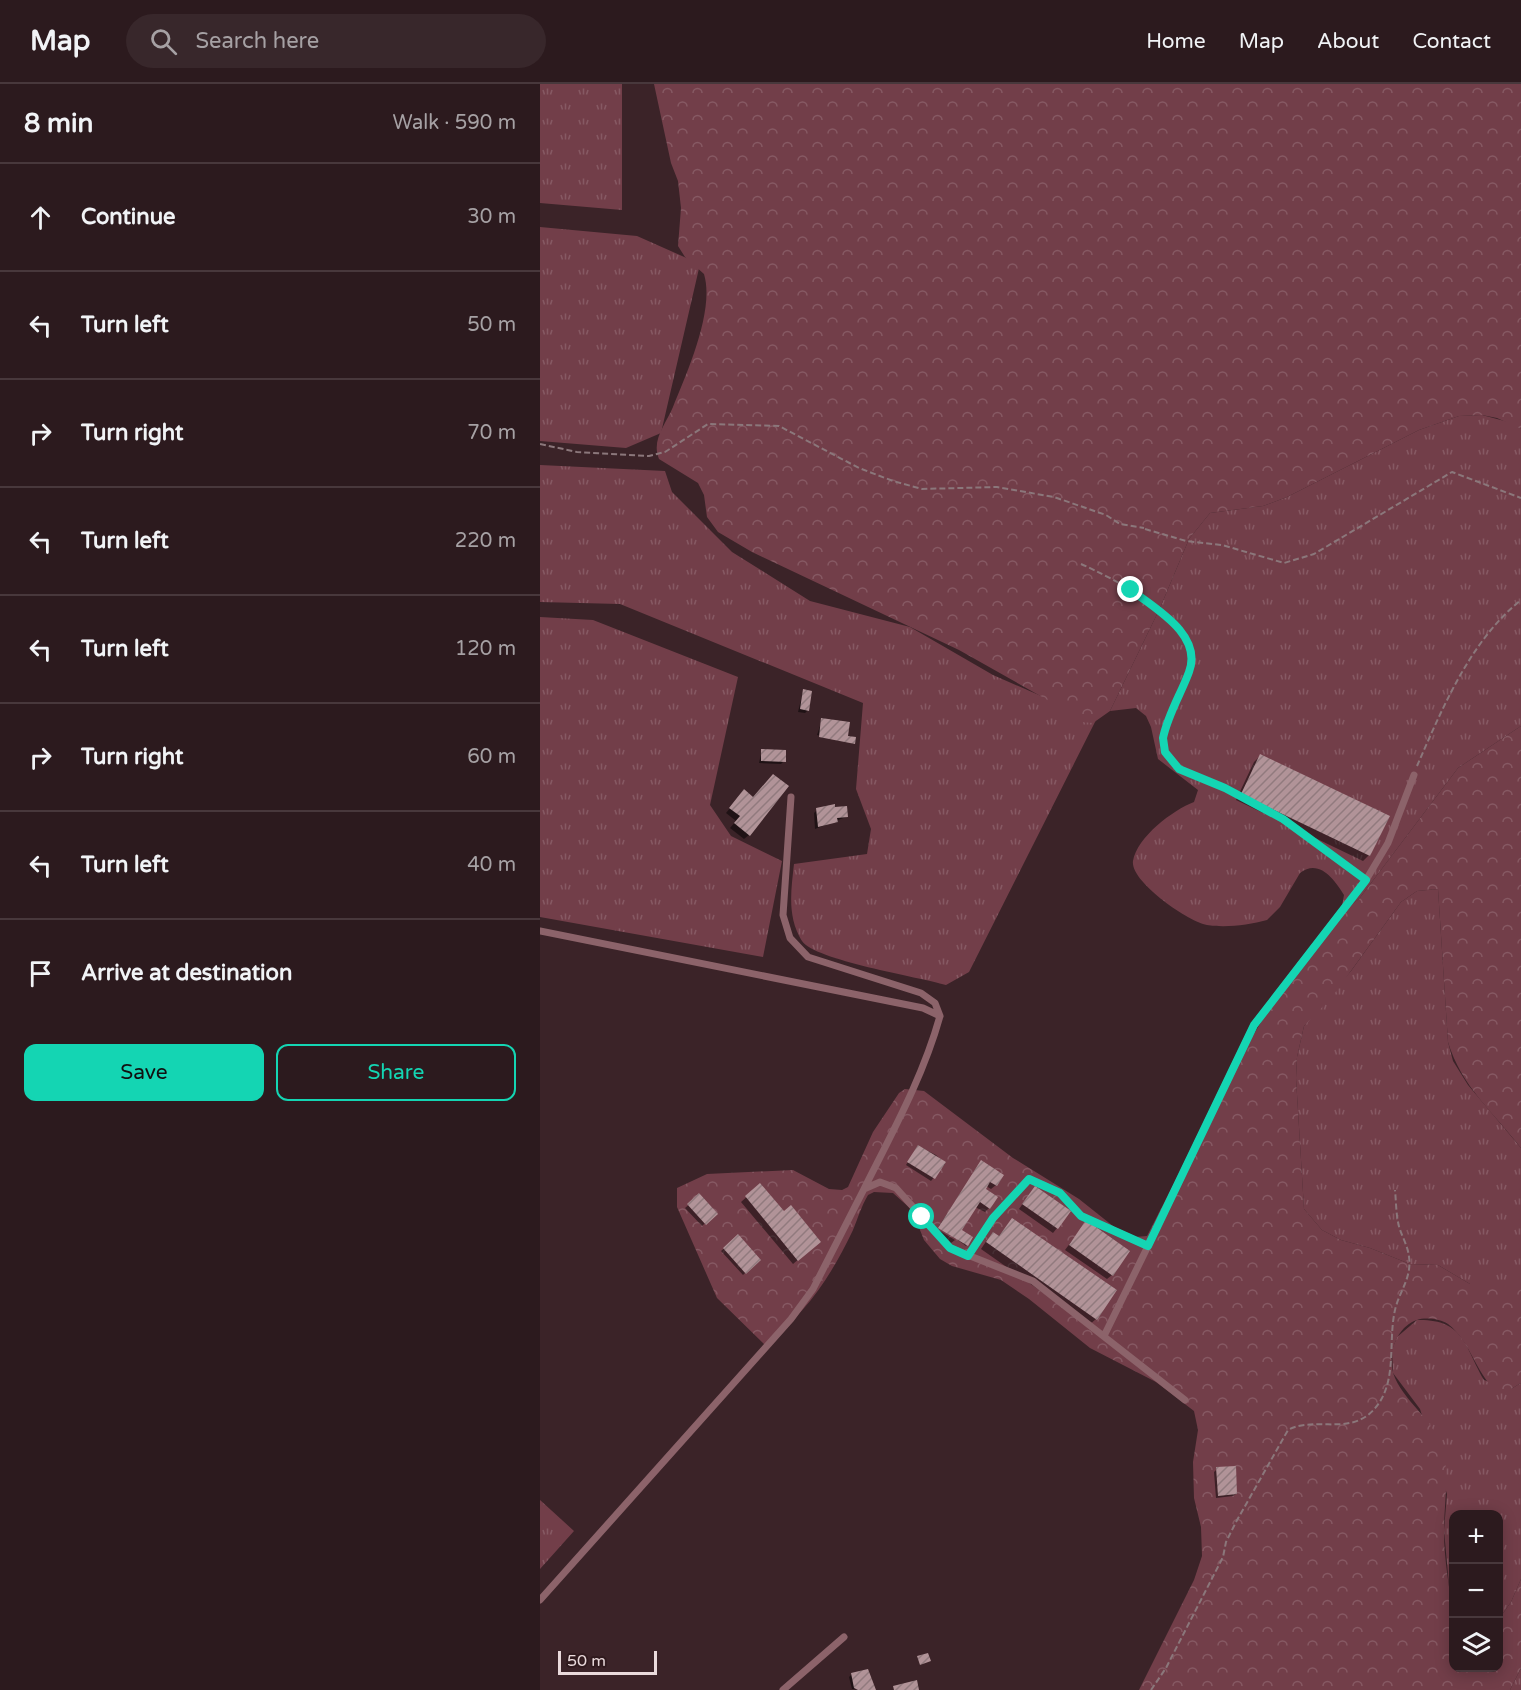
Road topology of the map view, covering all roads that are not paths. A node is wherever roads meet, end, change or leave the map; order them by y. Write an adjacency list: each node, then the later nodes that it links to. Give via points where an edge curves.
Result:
1 (1414, 775): 6 (lane, via 1388,843 1366,880 1254,1025)
2 (791, 797): 4 (lane, via 783,915 790,938 808,957 921,993 935,1003)
3 (540, 931): 4 (lane, via 809,983 923,1008)
4 (940, 1016): 5 (lane, via 907,1103)
5 (864, 1190): 7 (lane, via 880,1182 896,1188 950,1248); 10 (lane, via 813,1289 791,1319)
6 (1148, 1246): 7 (lane, via 1081,1216 1060,1193 1029,1179 993,1218); 8 (lane)
7 (968, 1256): 8 (lane, via 1033,1281)
8 (1104, 1336): 9 (lane)
9 (1185, 1400)
10 (540, 1600)
11 (844, 1637): 12 (lane)
12 (783, 1690)

